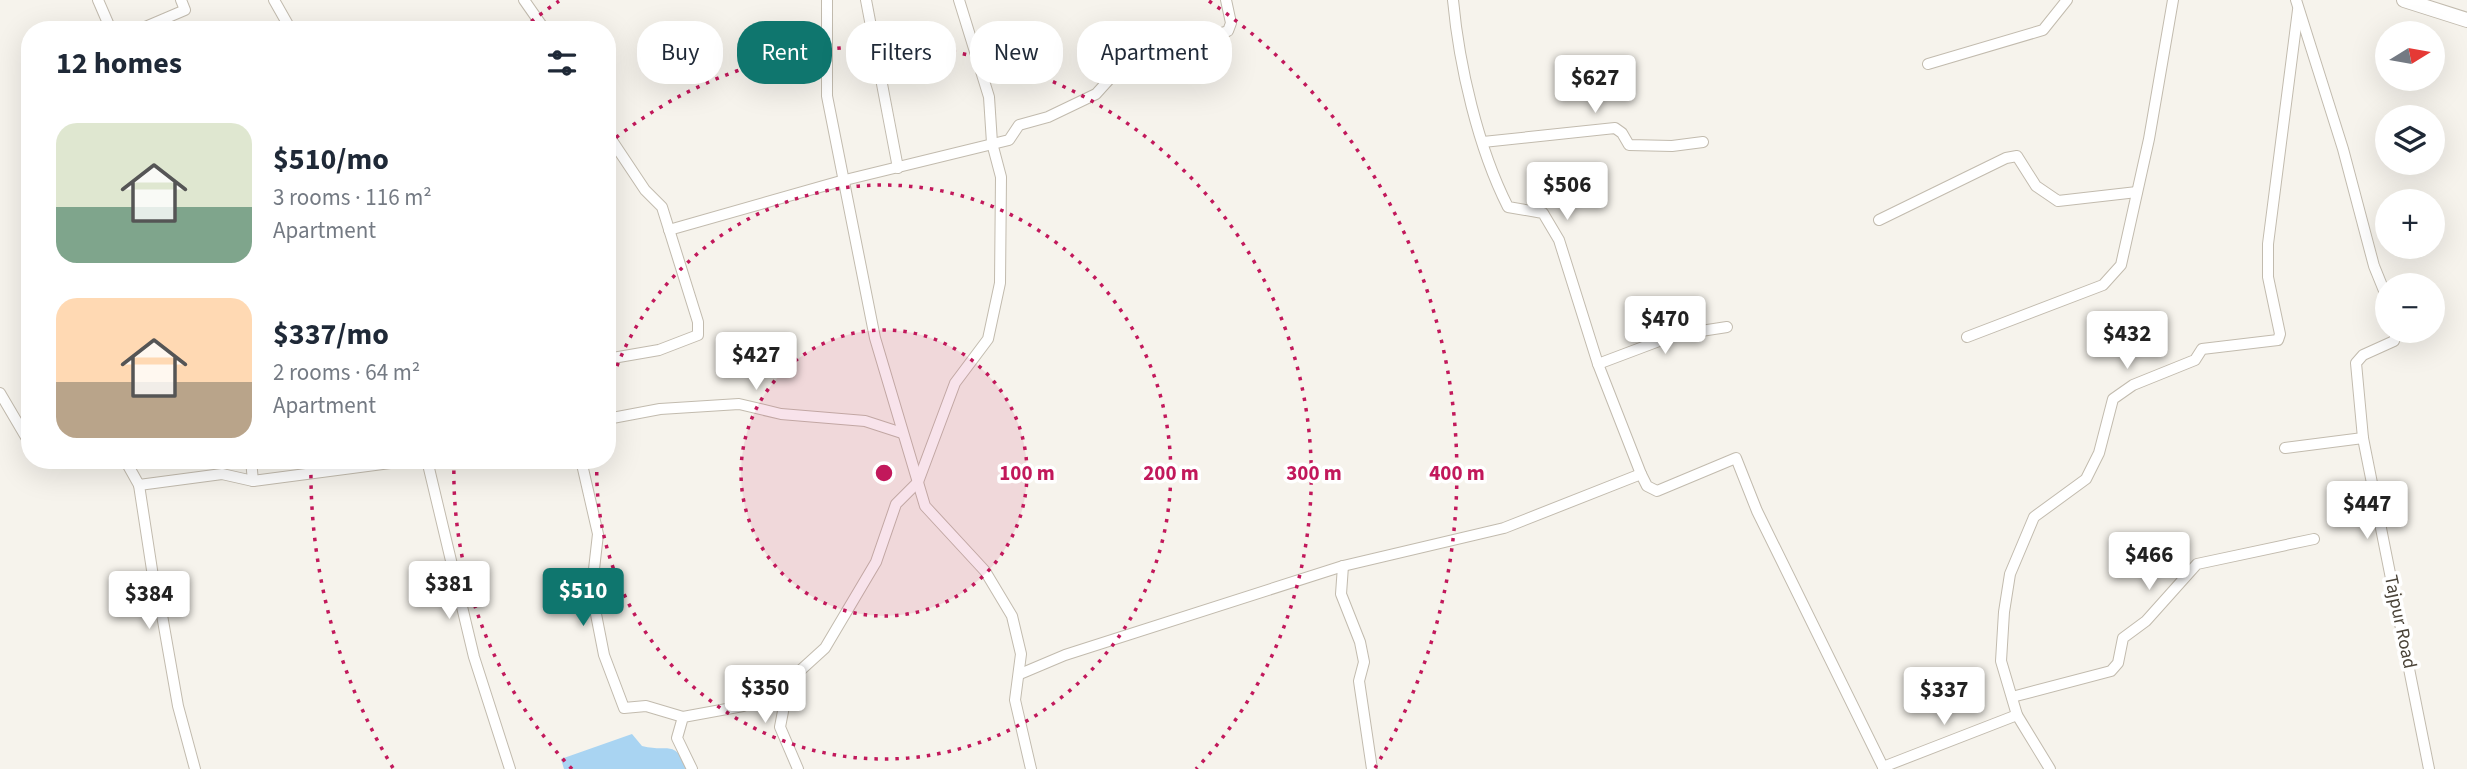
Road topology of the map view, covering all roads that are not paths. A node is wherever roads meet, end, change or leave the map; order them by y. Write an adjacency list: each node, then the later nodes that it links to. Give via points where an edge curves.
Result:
1 (98, 0): 15 (street)
2 (181, 0): 16 (street, via 185,9)
3 (274, 0): 17 (street)
4 (524, 0): 18 (street)
5 (827, 0): 25 (street, via 827,96)
6 (866, 0): 24 (street)
7 (959, 0): 22 (street, via 989,97)
8 (1226, 0): 22 (street, via 1231,23 1228,31 1124,63 1096,94 1059,113 1019,125 1009,140)
9 (1453, 0): 20 (street, via 1456,32)
10 (2067, 0): 19 (street, via 2043,30)
11 (2173, 0): 26 (street)
12 (2404, 0): 14 (street)
13 (2297, 5): 29 (street); 54 (street, via 2268,244 2278,340 2202,349 2195,360 2133,385 2113,399 2099,453 2086,479 2034,517 2010,574 2001,661)
14 (2467, 20)
15 (107, 21)
16 (158, 21)
17 (285, 21)
18 (539, 21)
19 (1928, 64)
20 (1483, 142): 21 (street, via 1615,128 1629,145); 34 (street, via 1508,207 1543,213 1559,240)
21 (1703, 142)
22 (992, 143): 24 (street); 48 (street, via 1001,177 1000,283 988,339 955,383)
23 (616, 146): 28 (street, via 662,207)
24 (898, 168): 25 (street)
25 (841, 181): 28 (street); 38 (street, via 863,266 875,338)
26 (2137, 192): 27 (street, via 2058,201 2036,186 2017,156); 31 (street, via 2122,265 2103,285)
27 (1879, 220)
28 (669, 230): 33 (street, via 698,335 659,350)
29 (2377, 273)
30 (1727, 327): 34 (street, via 1675,335)
31 (1967, 337)
32 (2390, 343): 39 (street, Tajpur Road, via 2356,363)
33 (616, 357)
34 (1598, 364): 46 (street)
35 (0, 393): 37 (street)
36 (616, 417): 38 (street, via 660,408 738,404 781,414 866,421)
37 (21, 429)
38 (902, 432): 48 (street)
39 (2363, 438): 40 (street); 65 (street, Tajpur Road)
40 (2285, 448)
41 (130, 469): 49 (street)
42 (252, 469): 47 (street)
43 (344, 469): 47 (street)
44 (429, 469): 59 (street, via 474,657)
45 (583, 469): 56 (street, via 598,534 594,604 604,655 624,708 646,706)
46 (1642, 474): 51 (street, via 1504,528); 57 (street, via 1647,486 1657,491 1736,458 1757,511)
47 (253, 481): 49 (street, via 222,474)
48 (918, 482): 52 (street, via 925,506 985,571 1012,616 1021,654); 53 (street, via 896,505 876,562 825,648)
49 (139, 485): 58 (street, via 158,609)
50 (2314, 539): 54 (street, via 2197,564 2146,621 2123,638 2118,663 2111,671)
51 (1343, 566): 52 (street, via 1065,655); 63 (street, via 1341,594 1364,662 1359,681)
52 (1020, 674): 62 (street, via 1015,700)
53 (789, 680): 56 (street, via 743,706); 61 (street, via 780,727)
54 (2012, 697): 55 (street)
55 (2017, 715): 57 (street); 64 (street)
56 (683, 717): 60 (street, via 677,738)
57 (1883, 768)
58 (195, 769)
59 (510, 769)
60 (692, 769)
61 (797, 769)
62 (1031, 769)
63 (1372, 769)
64 (2050, 769)
65 (2429, 769)

